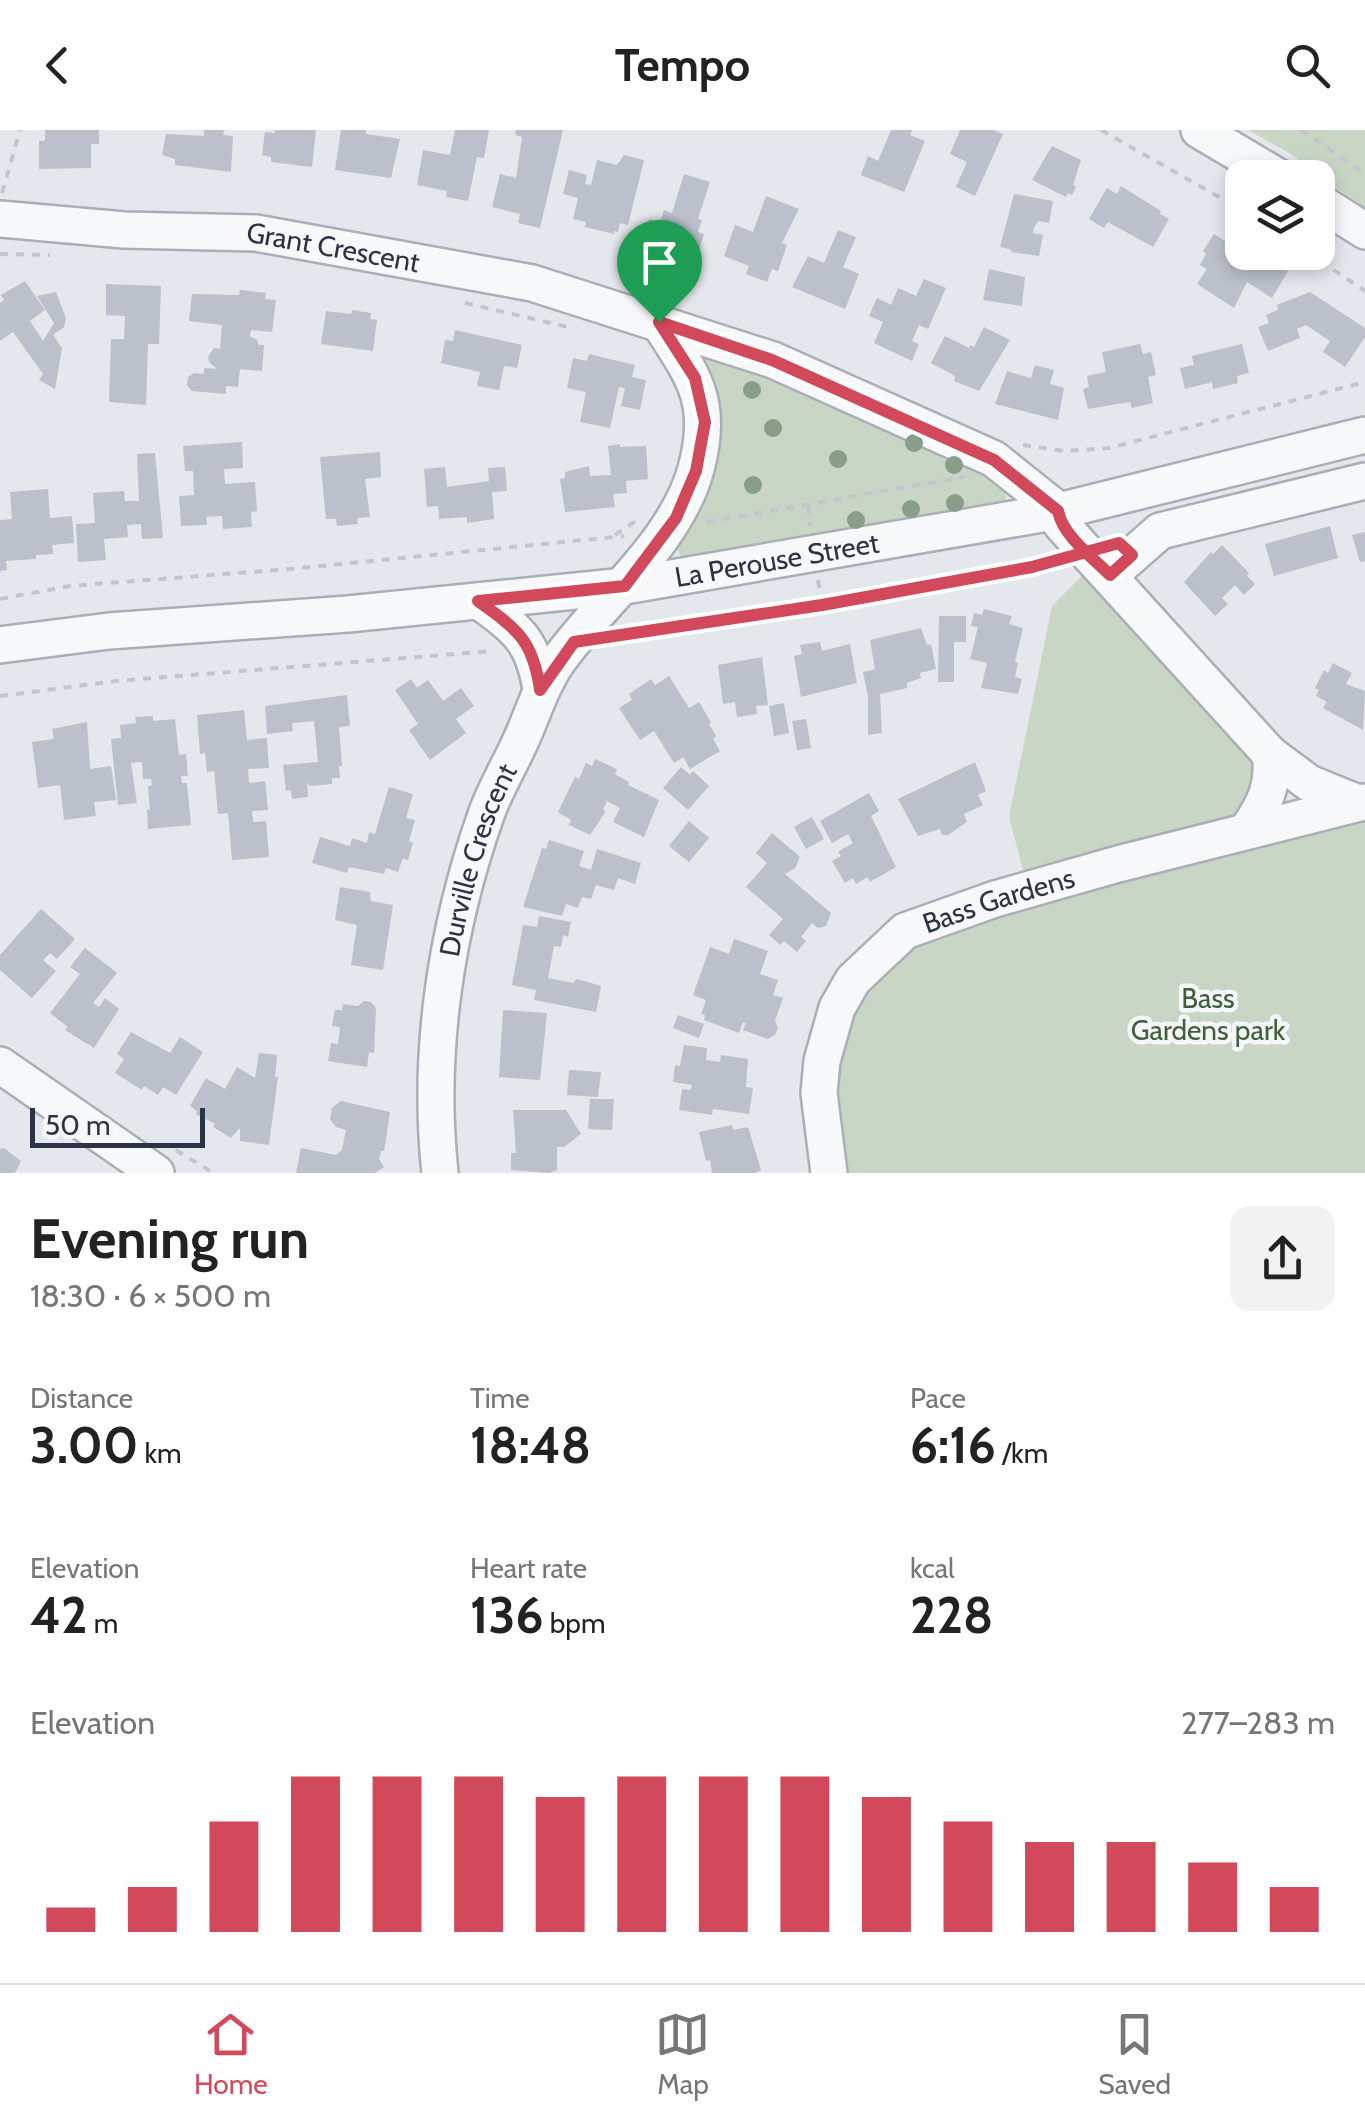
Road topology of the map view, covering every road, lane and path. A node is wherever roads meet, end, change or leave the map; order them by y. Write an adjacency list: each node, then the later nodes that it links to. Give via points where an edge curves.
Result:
1 (20, 130): 9 (path)
2 (1100, 130): 10 (path)
3 (1199, 130): 7 (street)
4 (1301, 130): 6 (path)
5 (1325, 130): 6 (path)
6 (1319, 140): 8 (path)
7 (1250, 160)
8 (1365, 174)
9 (0, 198)
10 (1225, 200)
11 (1335, 212): 13 (street)
12 (0, 219): 19 (street, Grant Crescent, via 256,234 532,283)
13 (1365, 231)
14 (0, 254): 15 (path)
15 (56, 255)
16 (1334, 270): 17 (path)
17 (1365, 291)
18 (460, 302): 20 (path)
19 (659, 322): 23 (street, Grant Crescent, via 772,360 994,460); 27 (street, via 695,378 705,422 696,471 676,518)
20 (575, 329)
21 (1365, 435): 23 (street, La Perouse Street)
22 (1365, 481): 26 (street, via 1160,531)
23 (1058, 511): 26 (street, Bass Gardens, via 1061,524); 27 (street, La Perouse Street)
24 (642, 516): 25 (path)
25 (614, 537)
26 (1098, 563): 29 (path, via 1032,567); 34 (street, Bass Gardens)
27 (625, 586): 28 (street, La Perouse Street); 29 (street, Durville Crescent)
28 (478, 601): 30 (street, La Perouse Street); 31 (street)
29 (574, 642): 32 (street, Durville Crescent)
30 (0, 645)
31 (530, 648): 32 (street); 33 (path)
32 (540, 690): 39 (street, Durville Crescent, via 487,812 457,907 436,1072)
33 (0, 696)
34 (1270, 754): 35 (street, Bass Gardens, via 1309,782); 36 (street, via 1268,796)
35 (1361, 802): 36 (street, Bass Gardens)
36 (1246, 830): 40 (street, Bass Gardens, via 905,930 853,980 837,1008 820,1092)
37 (0, 1064): 38 (street)
38 (156, 1173)
39 (440, 1173)
40 (829, 1173)

